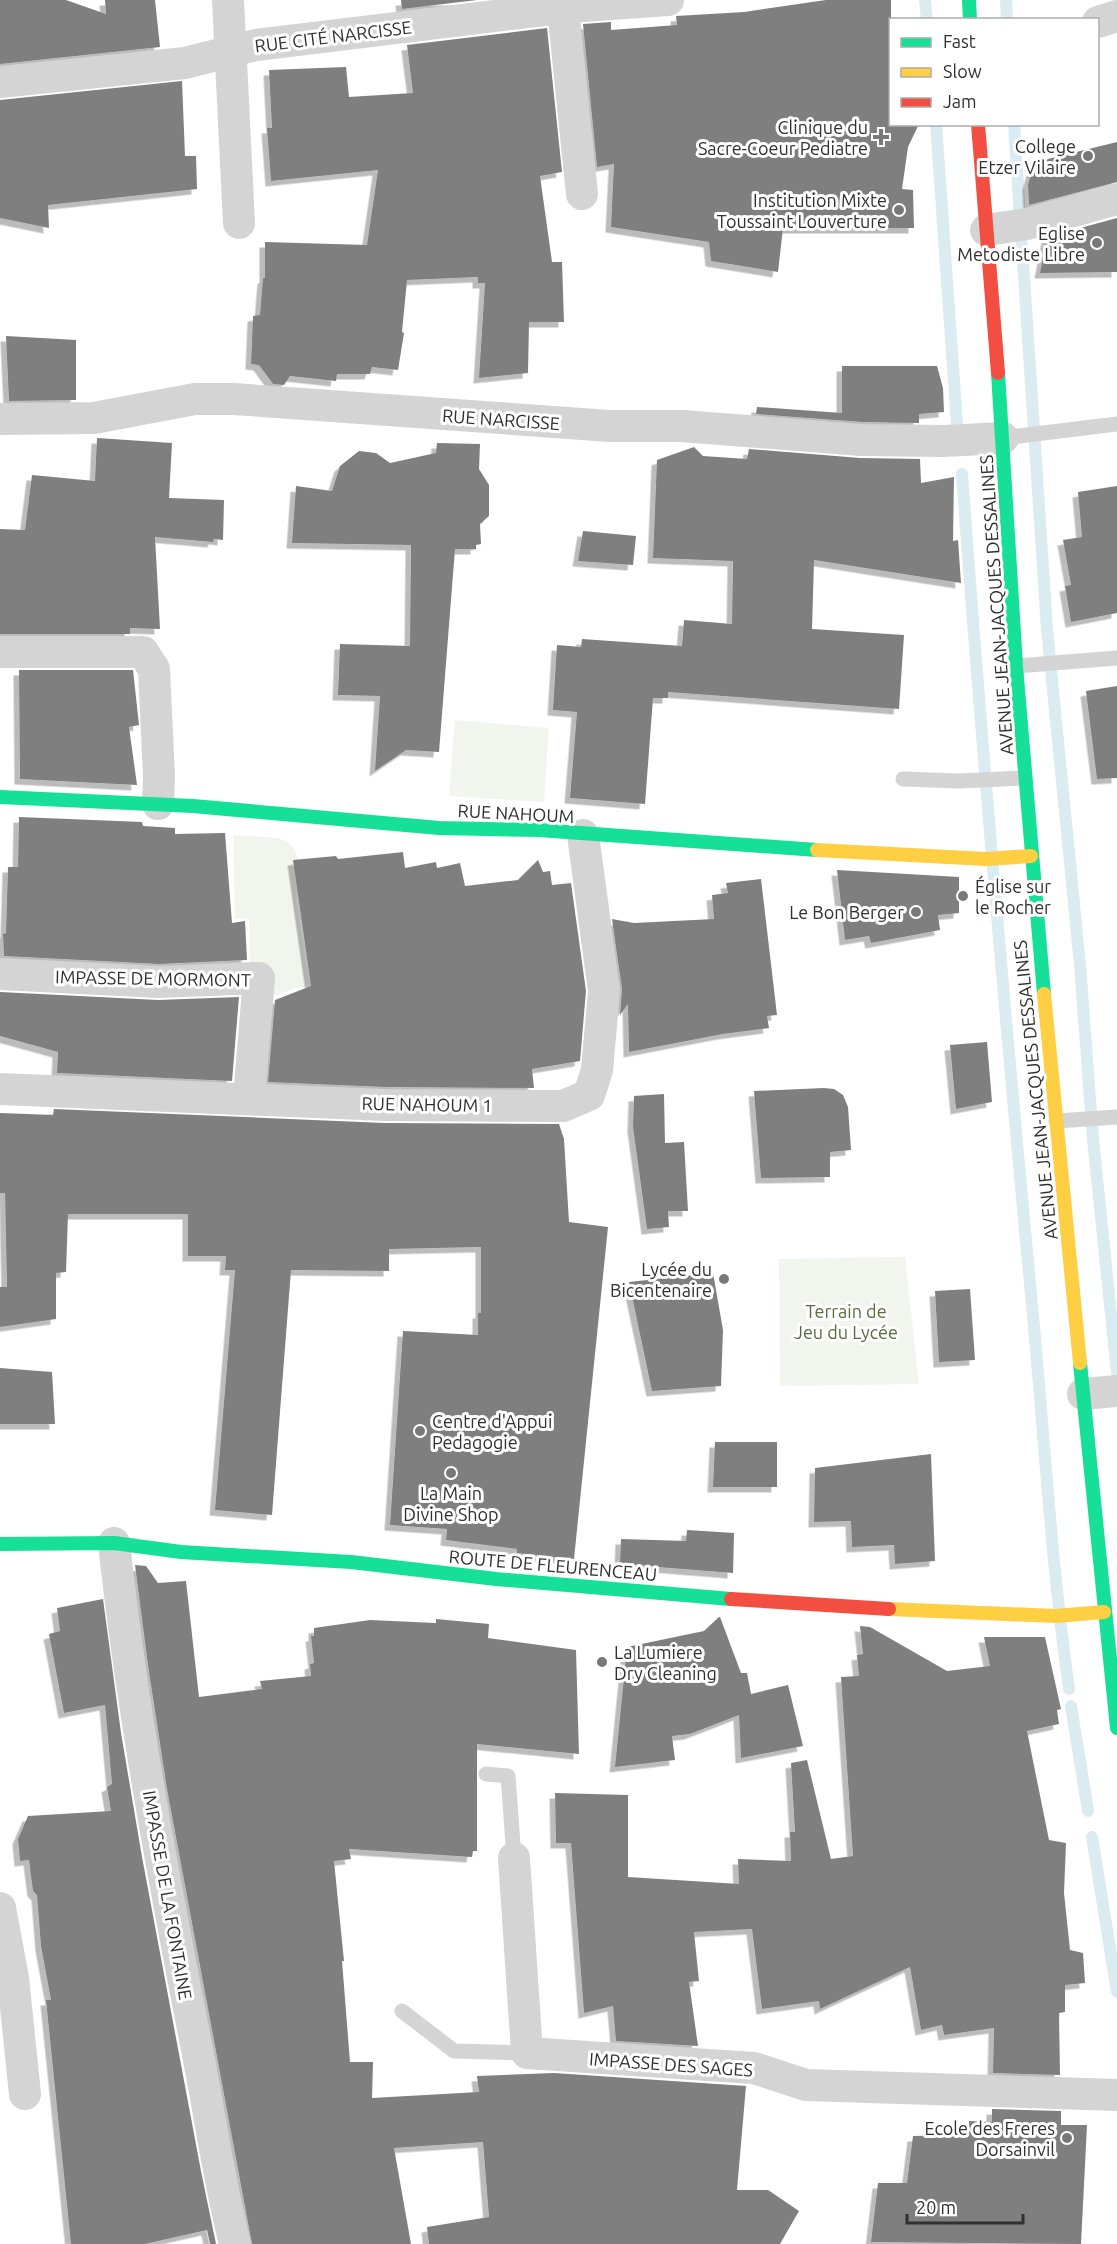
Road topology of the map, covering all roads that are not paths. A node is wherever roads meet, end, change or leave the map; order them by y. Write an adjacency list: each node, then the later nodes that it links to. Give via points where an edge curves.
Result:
1 (228, 0): 8 (street)
2 (668, 0): 4 (street, RUE CITÉ NARCISSE)
3 (969, 0): 6 (street)
4 (567, 5): 8 (street, RUE CITÉ NARCISSE); 11 (street)
5 (1117, 16): 7 (street)
6 (970, 18)
7 (1099, 22)
8 (232, 50): 9 (street, RUE CITÉ NARCISSE, via 185,63); 13 (street)
9 (0, 82)
10 (979, 126): 14 (street, AVENUE JEAN-JACQUES DESSALINES)
11 (582, 194)
12 (1117, 199): 14 (street)
13 (239, 223)
14 (1009, 227): 17 (street, AVENUE JEAN-JACQUES DESSALINES)
15 (0, 419): 17 (street, RUE NARCISSE, via 94,418 195,399 234,399 861,440)
16 (1117, 424): 17 (lane)
17 (1014, 437): 20 (street, AVENUE JEAN-JACQUES DESSALINES)
18 (0, 652): 24 (street, via 143,652 154,669)
19 (1117, 658): 20 (lane)
20 (1016, 666): 21 (street, AVENUE JEAN-JACQUES DESSALINES)
21 (1025, 778): 22 (lane); 26 (street, AVENUE JEAN-JACQUES DESSALINES)
22 (903, 779)
23 (0, 797): 24 (street, RUE NAHOUM)
24 (158, 804): 25 (street, RUE NAHOUM, via 439,828)
25 (583, 835): 26 (street, RUE NAHOUM, via 874,854 992,859); 29 (street, RUE NAHOUM 1, via 604,991 597,1070 589,1095 563,1106 385,1105)
26 (1031, 856): 31 (street, AVENUE JEAN-JACQUES DESSALINES)
27 (0, 974): 29 (street, IMPASSE DE MORMONT, via 159,981 259,978)
28 (0, 1089): 29 (street, RUE NAHOUM 1)
29 (249, 1098)
30 (1117, 1117): 31 (lane)
31 (1056, 1121): 32 (street, AVENUE JEAN-JACQUES DESSALINES)
32 (1100, 1393): 36 (street, AVENUE JEAN-JACQUES DESSALINES)
33 (114, 1543): 34 (street, ROUTE DE FLEURENCEAU); 37 (street, ROUTE DE FLEURENCEAU, via 790,1604 1060,1616); 46 (street, IMPASSE DE LA FONTAINE, via 157,1842)
34 (0, 1545)
35 (1117, 1581): 36 (lane)
36 (1101, 1583): 37 (street, AVENUE JEAN-JACQUES DESSALINES)
37 (1104, 1612): 38 (street, AVENUE JEAN-JACQUES DESSALINES)
38 (1117, 1728)
39 (486, 1774): 40 (lane, via 508,1776)
40 (514, 1858): 43 (street)
41 (0, 1908): 44 (street, via 13,1978)
42 (402, 2011): 43 (lane, via 454,2051)
43 (527, 2053): 45 (street, IMPASSE DES SAGES, via 754,2068 807,2085)
44 (25, 2094)
45 (1117, 2095)
46 (235, 2244)

